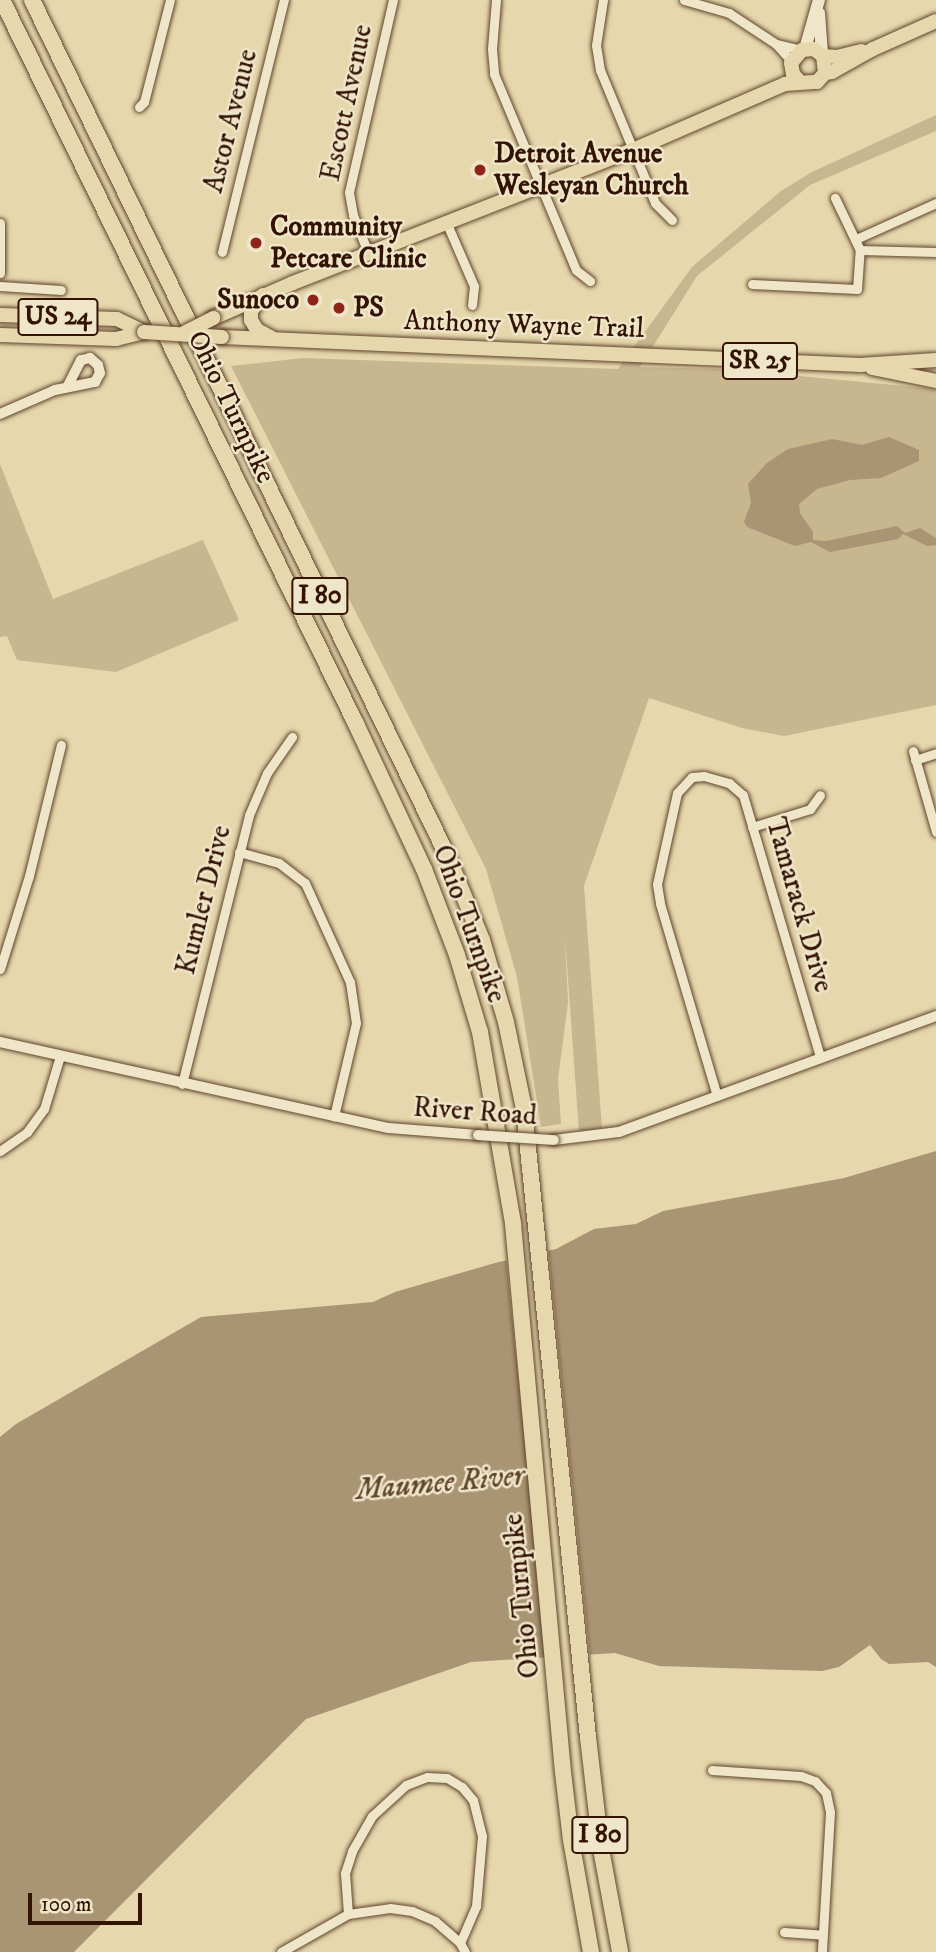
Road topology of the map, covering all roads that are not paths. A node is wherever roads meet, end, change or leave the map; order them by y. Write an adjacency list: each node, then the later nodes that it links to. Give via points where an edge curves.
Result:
1 (2, 0): 71 (highway, Ohio Turnpike / I 80, via 424,869 457,955 480,1032 513,1224 571,1840)
2 (32, 0): 72 (highway, Ohio Turnpike / I 80, via 447,855 482,940 506,1022 524,1109 601,1849)
3 (170, 0): 19 (street)
4 (284, 0): 29 (street, Astor Avenue)
5 (393, 0): 31 (street, Escott Avenue, via 349,192)
6 (496, 0): 21 (street, via 494,74)
7 (603, 0): 20 (street, via 597,25 598,60)
8 (684, 0): 11 (street, via 729,13)
9 (818, 3): 13 (main road); 14 (main road)
10 (936, 20): 12 (main road, US 24)
11 (776, 44): 13 (street); 15 (street)
12 (873, 49): 14 (main road, US 24, via 838,57); 16 (main road, US 24)
13 (803, 50): 14 (main road, US 24, via 814,49); 15 (main road, US 24)
14 (822, 55): 16 (main road)
15 (791, 62): 17 (main road); 18 (main road, US 24)
16 (825, 73): 17 (main road, US 24, via 817,82)
17 (800, 82): 18 (main road, US 24)
18 (760, 94): 20 (main road, US 24)
19 (139, 107)
20 (633, 150): 21 (main road, US 24); 24 (street, via 655,203)
21 (540, 187): 26 (main road, US 24); 33 (street, via 576,270)
22 (835, 198): 27 (street)
23 (936, 203): 27 (street)
24 (672, 220)
25 (0, 223): 32 (street)
26 (447, 224): 31 (main road, US 24); 38 (street, via 474,286)
27 (856, 239): 28 (street)
28 (860, 250): 30 (street); 34 (street, via 857,289)
29 (222, 252)
30 (936, 253)
31 (369, 255): 37 (main road, US 24)
32 (0, 273)
33 (590, 281)
34 (752, 284)
35 (0, 286): 36 (street)
36 (61, 290)
37 (263, 295): 41 (main road, US 24, bridge); 43 (main road, via 251,311 251,320 257,330)
38 (472, 305)
39 (0, 316): 40 (main road, Anthony Wayne Trail / US 24, via 117,319)
40 (144, 332): 41 (main road, Anthony Wayne Trail / US 24, bridge); 42 (main road, Anthony Wayne Trail / US 24, via 116,339)
41 (184, 333): 43 (main road, Anthony Wayne Trail / SR 25, bridge)
42 (0, 335)
43 (277, 340): 45 (main road, Anthony Wayne Trail / SR 25)
44 (936, 360): 45 (main road, Anthony Wayne Trail / SR 25)
45 (860, 365): 46 (main road, Anthony Wayne Trail / SR 25)
46 (936, 381)
47 (67, 387): 48 (street)
48 (0, 414)
49 (292, 737): 55 (street, Kumler Drive, via 267,773)
50 (61, 745): 56 (street, via 29,876)
51 (936, 753): 54 (street, via 914,755)
52 (820, 795): 53 (street, via 810,809)
53 (752, 827): 60 (street, Tamarack Drive); 62 (street, Tamarack Drive, via 737,788 692,777 677,793 657,884)
54 (936, 832)
55 (239, 852): 61 (street, Kumler Drive); 63 (street, via 279,863 305,883 350,982 356,1023)
56 (0, 969)
57 (936, 1016): 60 (street, River Road)
58 (0, 1042): 59 (street, River Road)
59 (60, 1056): 61 (street, River Road); 64 (street, via 44,1109 27,1132)
60 (820, 1057): 62 (street, River Road)
61 (182, 1084): 63 (street, River Road)
62 (717, 1096): 63 (street, River Road, bridge, via 619,1132 554,1140 389,1128)
63 (334, 1116)
64 (0, 1151)
65 (712, 1770): 68 (street, via 802,1776 827,1793 830,1812)
66 (348, 1914): 69 (street, via 390,1908 412,1912 435,1921); 69 (street, via 345,1873 372,1816 406,1785 441,1777 467,1792 482,1836 475,1906); 70 (street)
67 (784, 1932): 68 (street)
68 (823, 1935): 73 (street)
69 (463, 1948)
70 (281, 1952)
71 (591, 1952)
72 (620, 1952)
73 (822, 1952)

